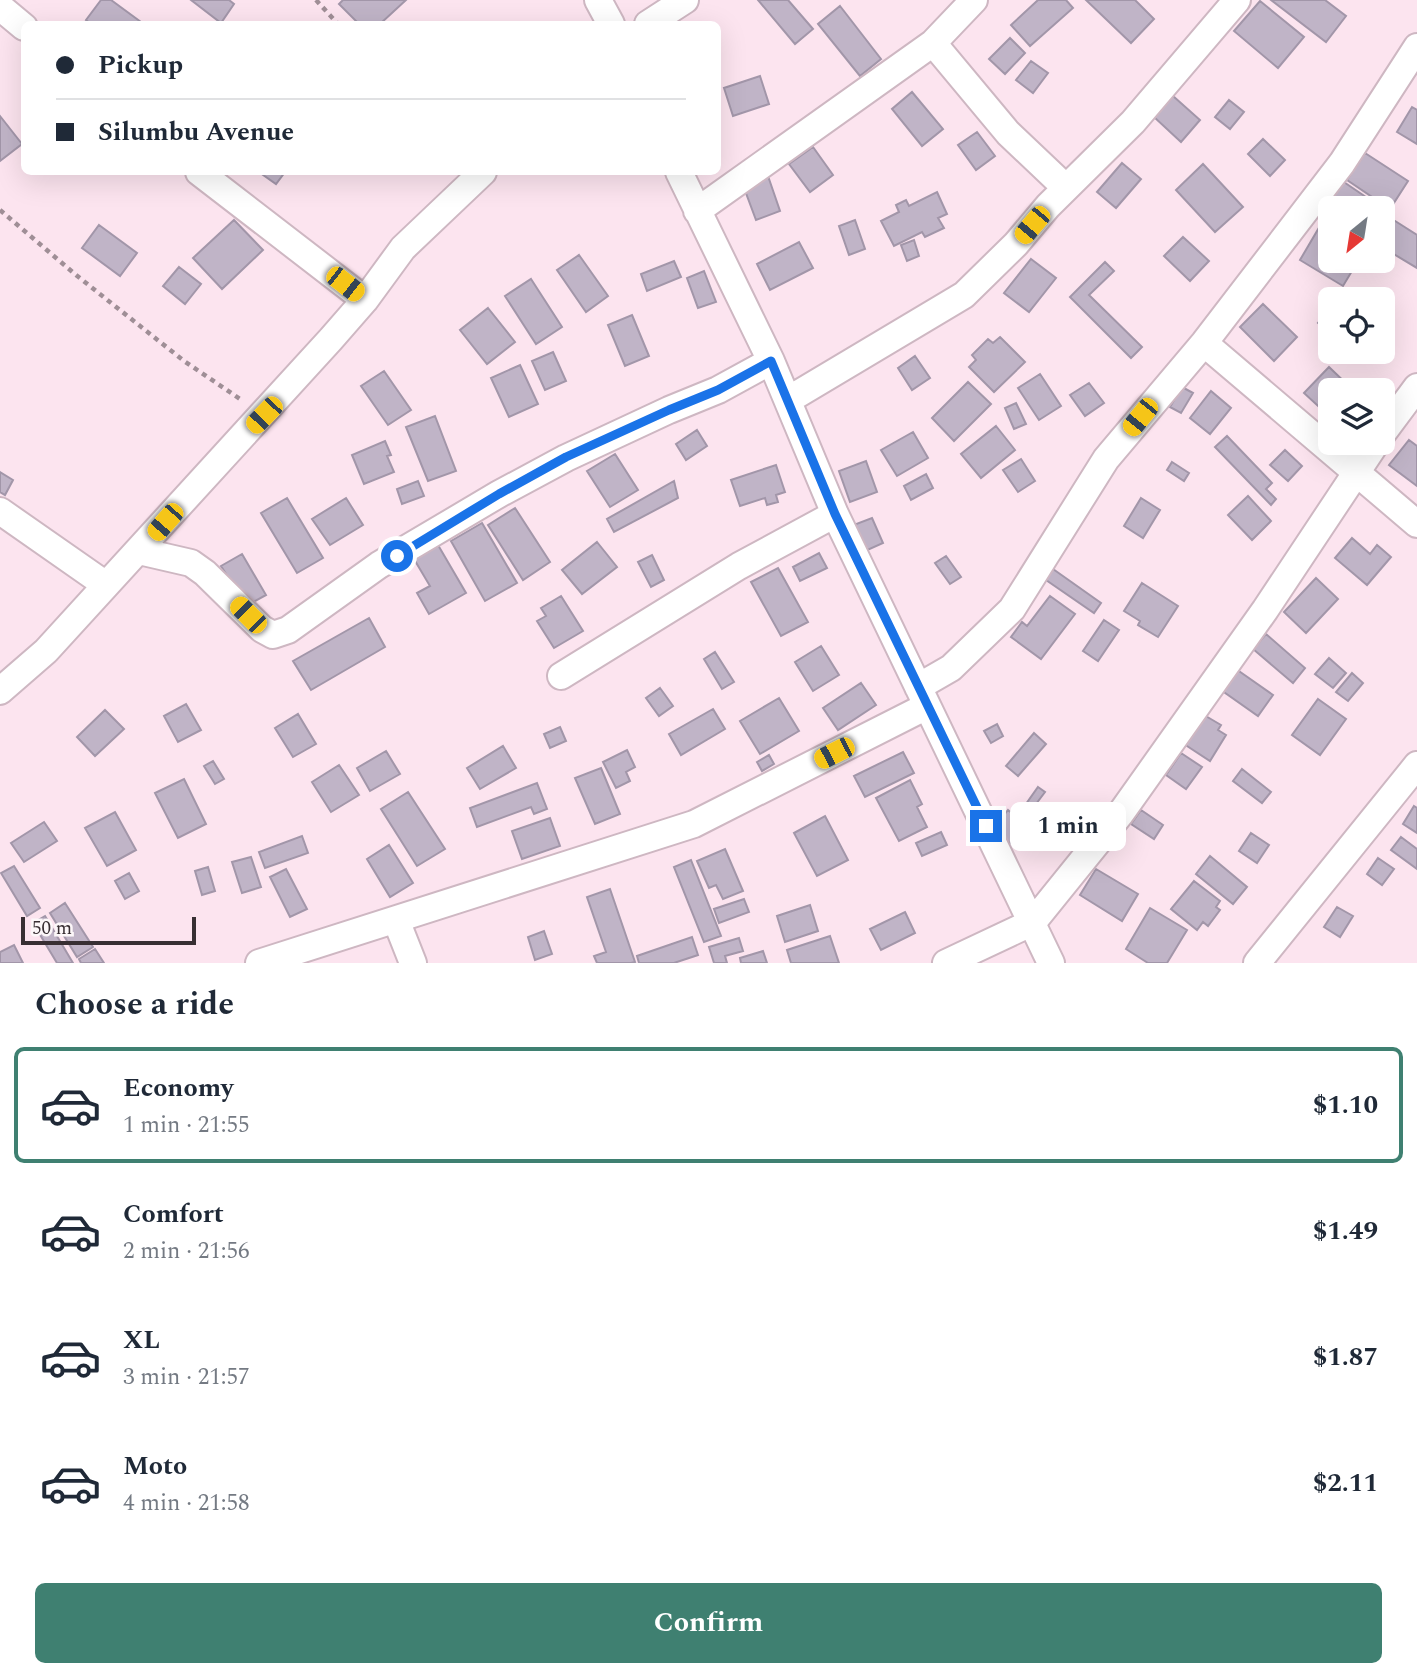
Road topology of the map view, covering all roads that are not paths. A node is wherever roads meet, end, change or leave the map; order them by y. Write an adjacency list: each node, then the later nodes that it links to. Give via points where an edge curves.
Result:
1 (598, 0): 6 (street)
2 (685, 0): 7 (street)
3 (974, 0): 9 (street)
4 (1237, 0): 14 (street, via 1133,122)
5 (0, 7): 8 (street)
6 (609, 21)
7 (653, 21)
8 (21, 24)
9 (933, 43): 14 (street, via 1008,133); 15 (street)
10 (1417, 47): 17 (street, via 1342,163)
11 (203, 175): 16 (street)
12 (480, 175): 16 (street, via 403,248)
13 (680, 175): 15 (street)
14 (1066, 188): 20 (street, via 964,295)
15 (697, 211): 18 (street)
16 (365, 300): 27 (street)
17 (1204, 343): 23 (street); 31 (street, via 1106,459 1012,609)
18 (771, 361): 20 (street); 27 (street, via 718,390 566,457 379,565 288,629 272,635 191,563)
19 (1417, 387): 21 (street)
20 (789, 400): 25 (street)
21 (1395, 417)
22 (1367, 455): 23 (street)
23 (1355, 471): 26 (street); 34 (street, via 1265,610 1129,801)
24 (0, 511): 28 (street)
25 (835, 514): 29 (street, via 739,566); 31 (street)
26 (1417, 524)
27 (139, 551): 28 (street)
28 (106, 584): 30 (street, via 46,651)
29 (561, 676)
30 (0, 691)
31 (923, 696): 33 (street, via 694,824); 34 (street)
32 (1417, 765): 39 (street)
33 (396, 920): 35 (street); 36 (street)
34 (1033, 922): 37 (street); 38 (street)
35 (259, 963)
36 (412, 963)
37 (946, 963)
38 (1051, 963)
39 (1257, 963)

